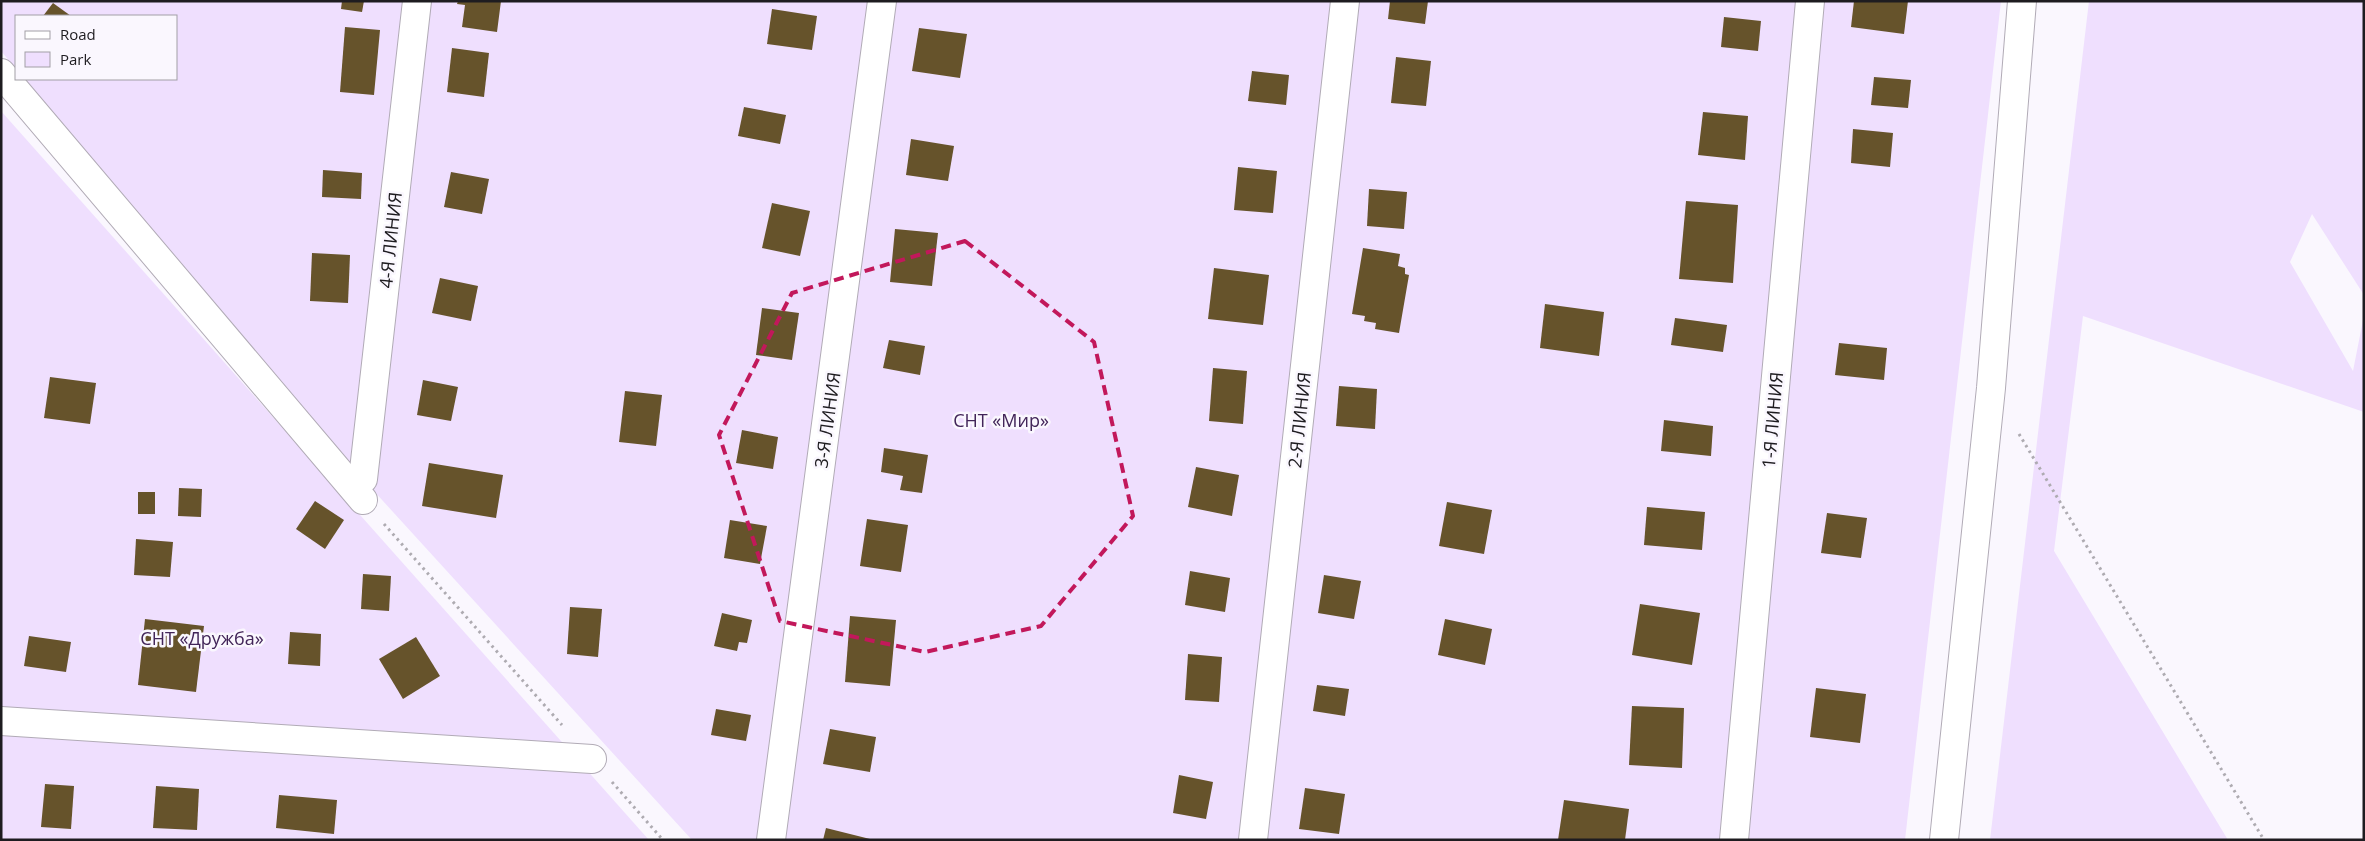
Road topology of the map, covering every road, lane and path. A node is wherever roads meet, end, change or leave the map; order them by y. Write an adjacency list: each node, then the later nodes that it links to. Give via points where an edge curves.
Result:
1 (417, 1): 8 (street, 4-Я ЛИНИЯ)
2 (882, 1): 12 (street, 3-Я ЛИНИЯ)
3 (1345, 1): 13 (street, 2-Я ЛИНИЯ)
4 (1810, 1): 14 (street, 1-Я ЛИНИЯ)
5 (2022, 1): 15 (street, via 1991,388)
6 (1, 73): 8 (street)
7 (2017, 431): 16 (path)
8 (363, 490): 10 (path)
9 (1, 722): 10 (street)
10 (592, 759): 11 (path)
11 (663, 840)
12 (771, 840)
13 (1253, 840)
14 (1734, 840)
15 (1944, 840)
16 (2264, 840)

